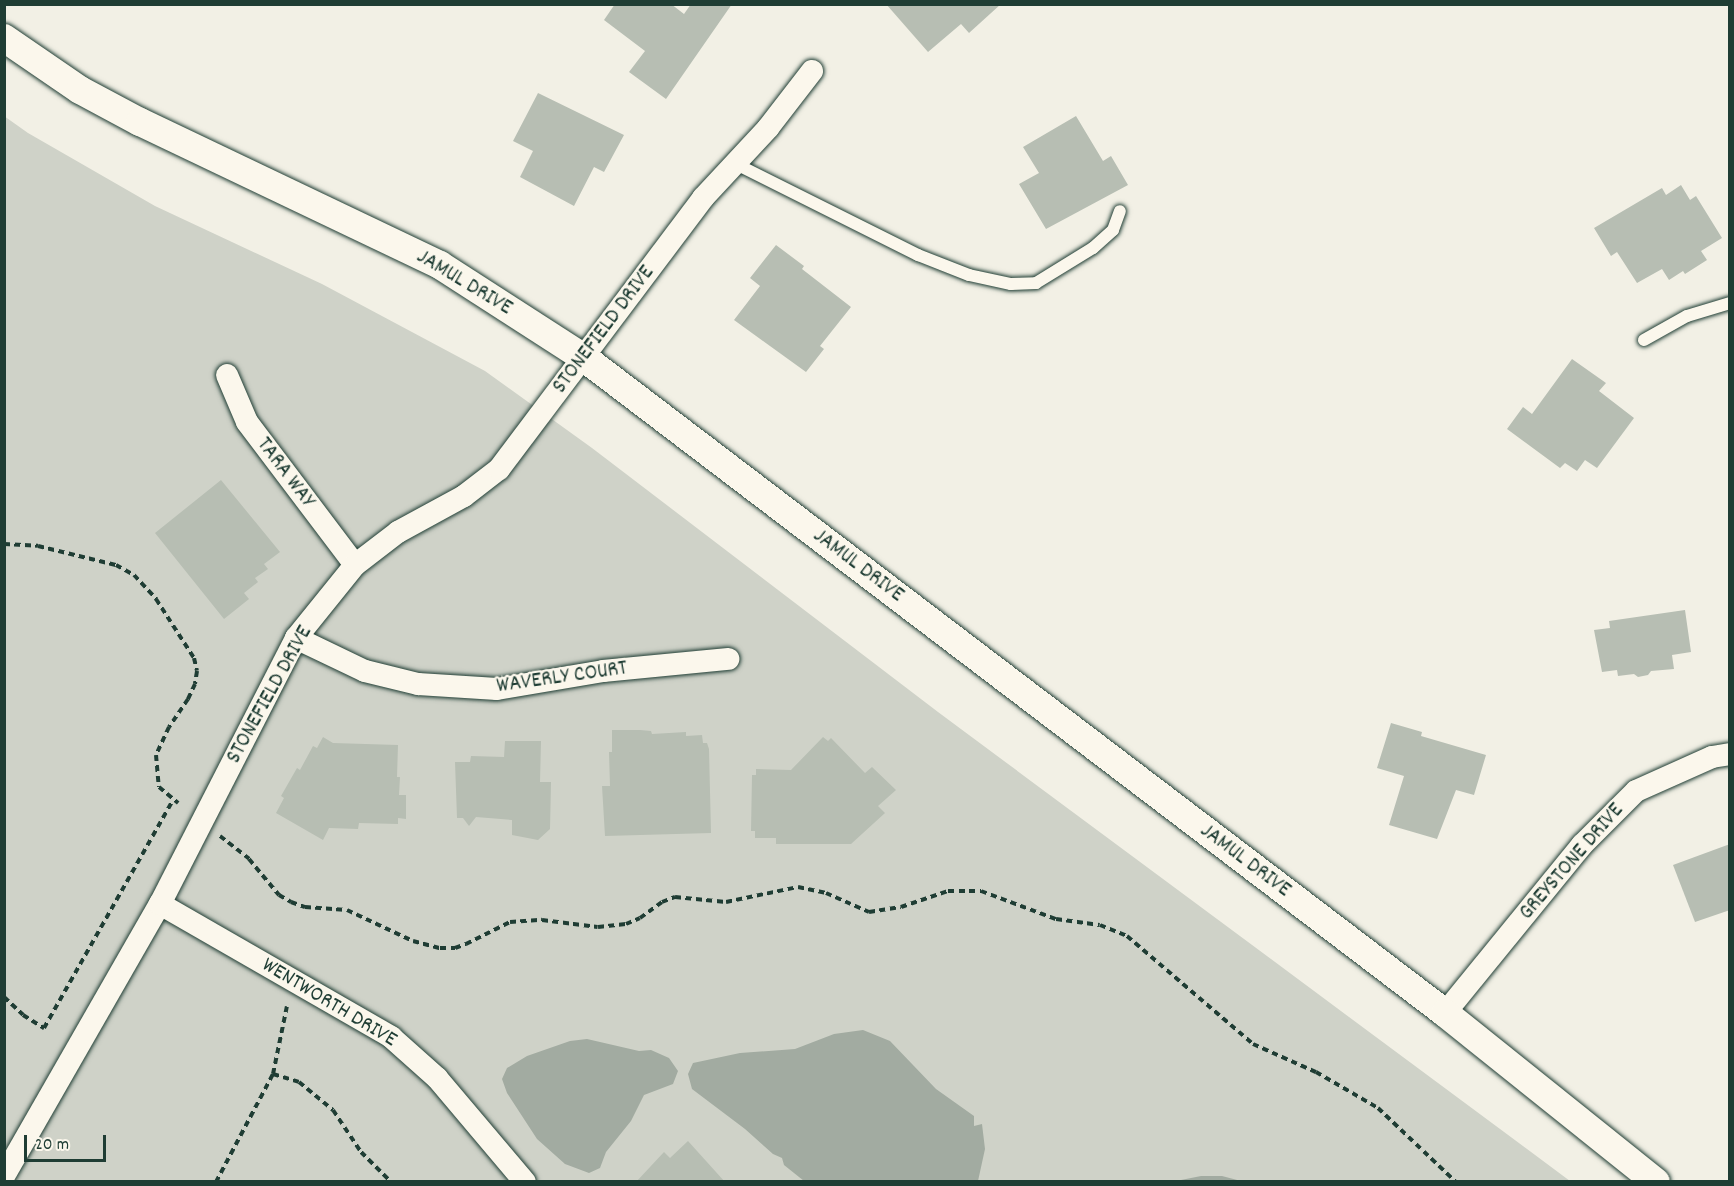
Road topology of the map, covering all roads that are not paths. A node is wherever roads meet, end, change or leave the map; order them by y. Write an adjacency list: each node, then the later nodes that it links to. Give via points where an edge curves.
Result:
1 (4, 38): 7 (street, JAMUL DRIVE, via 80,90 140,122 440,265)
2 (812, 71): 3 (street, STONEFIELD DRIVE, via 768,128)
3 (734, 163): 4 (lane, via 918,255 969,275 1011,284 1036,283 1093,248 1113,230); 7 (street, STONEFIELD DRIVE)
4 (1120, 211)
5 (1730, 303): 6 (lane, via 1687,316)
6 (1644, 340)
7 (583, 357): 9 (street, STONEFIELD DRIVE, via 499,468 464,496 398,532); 14 (street, JAMUL DRIVE)
8 (227, 375): 9 (street, TARA WAY, via 247,422)
9 (355, 566): 10 (street, STONEFIELD DRIVE)
10 (296, 638): 11 (street, WAVERLY COURT, via 375,673 418,684 497,689 603,671); 13 (street, STONEFIELD DRIVE)
11 (728, 659)
12 (1730, 754): 14 (street, GREYSTONE DRIVE, via 1712,757 1636,791 1582,845)
13 (160, 904): 15 (street, STONEFIELD DRIVE); 16 (street, WENTWORTH DRIVE, via 391,1036 437,1078)
14 (1445, 1013): 17 (street, JAMUL DRIVE)
15 (4, 1176)
16 (525, 1182)
17 (1656, 1182)

